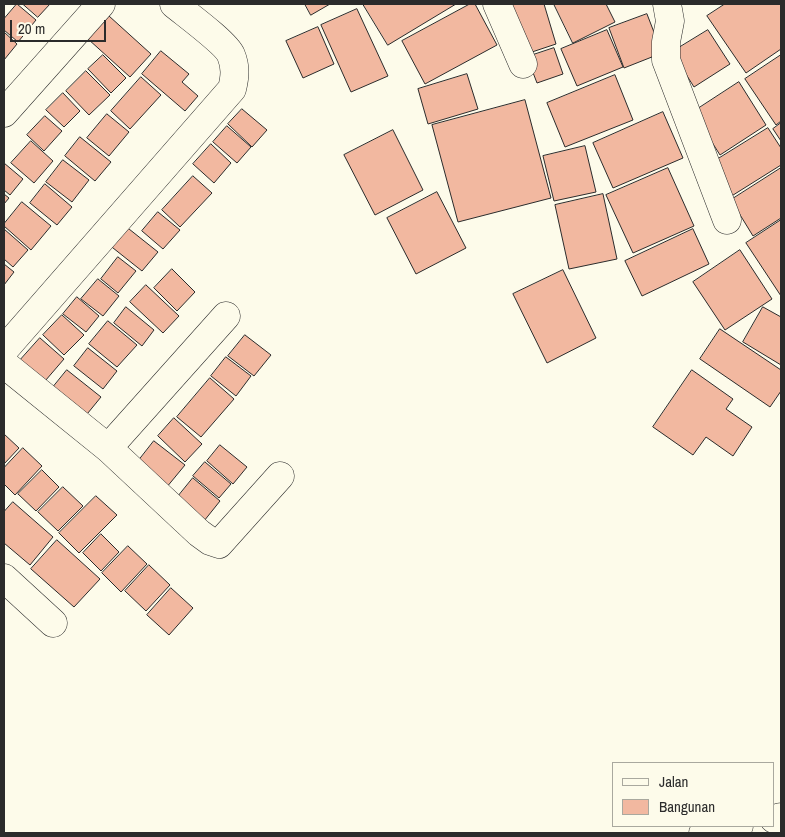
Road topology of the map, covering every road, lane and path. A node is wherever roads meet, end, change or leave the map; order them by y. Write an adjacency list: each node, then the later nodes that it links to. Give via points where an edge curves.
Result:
1 (100, 4): 6 (street)
2 (174, 4): 9 (street, via 230,53 235,78 232,89)
3 (498, 4): 5 (street)
4 (667, 4): 7 (street, via 670,21 666,60)
5 (523, 64)
6 (4, 112)
7 (727, 220)
8 (226, 316): 11 (street)
9 (4, 350)
10 (4, 364): 11 (street)
11 (108, 448): 12 (street, via 199,532 219,544)
12 (280, 476)
13 (4, 578): 14 (street)
14 (53, 623)
15 (734, 827): 16 (street)
16 (703, 833)

